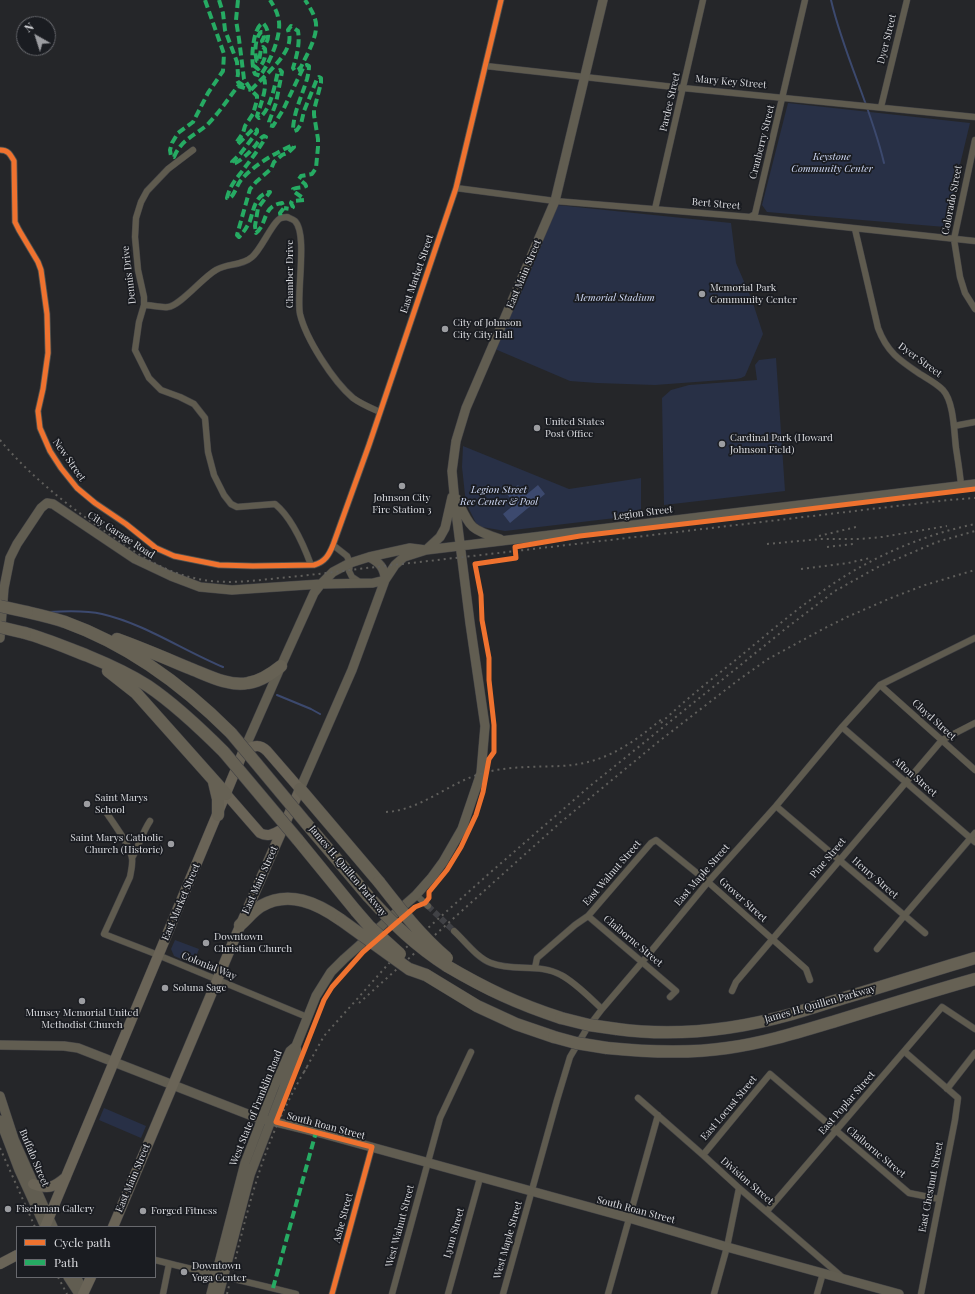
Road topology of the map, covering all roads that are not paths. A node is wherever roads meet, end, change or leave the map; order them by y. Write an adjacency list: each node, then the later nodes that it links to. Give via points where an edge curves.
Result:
1 (500, 0): 6 (street, East Market Street)
2 (603, 0): 7 (main road, East Main Street)
3 (703, 0): 8 (street, Pardee Street)
4 (805, 0): 9 (street, Cranberry Street)
5 (906, 0): 10 (street, Dyer Street)
6 (486, 66): 7 (street, Mary Key Street); 15 (street, East Market Street)
7 (585, 77): 8 (street, Mary Key Street); 16 (main road, East Main Street)
8 (683, 88): 9 (street, Mary Key Street); 17 (street, Pardee Street)
9 (783, 97): 10 (street, Mary Key Street); 18 (street, Cranberry Street, via 755,214)
10 (881, 107): 11 (street, Mary Key Street)
11 (975, 117)
12 (975, 140): 20 (street, Colorado Street)
13 (0, 150): 36 (street, New Street, via 10,153 14,161 15,222 41,270 47,314 48,353 38,419 44,440 61,468 77,488 95,503 156,548 174,556 219,565)
14 (193, 150): 22 (street, Dennis Drive, via 168,169 147,191 141,202 136,218 135,237)
15 (456, 188): 16 (street, Bert Street); 24 (street, East Market Street)
16 (554, 201): 17 (street, Bert Street); 29 (main road, East Main Street, via 466,408 456,440 453,461)
17 (655, 209): 18 (street, Bert Street)
18 (750, 217): 19 (street, Bert Street)
19 (854, 229): 20 (street, Bert Street); 26 (street, Dyer Street, via 882,340 897,358 944,390)
20 (954, 239): 21 (street, Bert Street); 23 (street, Colorado Street, via 960,277 965,293)
21 (975, 241)
22 (144, 304): 24 (street, Chamber Drive, via 169,308 215,270 238,265 252,257 276,221 287,217 294,220 299,227 300,313 304,326 326,366 345,390 355,399); 36 (street, Dennis Drive, via 136,350 149,378 161,390 194,404 205,418 208,452 214,475 231,504 237,507 275,504 281,509 302,543)
23 (975, 309)
24 (380, 412): 31 (street, East Market Street)
25 (975, 422): 26 (street)
26 (954, 426): 28 (street, Dyer Street)
27 (975, 484): 28 (main road, Legion Street)
28 (962, 485): 30 (main road, Legion Street)
29 (454, 492): 30 (main road, via 467,521 472,526 484,534); 32 (main road, East Main Street); 33 (main road, via 443,532)
30 (505, 540): 32 (main road, Legion Street)
31 (332, 546): 35 (street, via 347,556); 36 (street, New Street, via 326,558)
32 (460, 546): 33 (main road, Legion Street); 67 (main road, East Main Street, via 485,726 482,767 458,838 437,870)
33 (426, 550): 34 (main road, Legion Street, via 410,548); 37 (main road, East Main Street, via 404,557 395,565)
34 (369, 557): 35 (main road, Legion Street); 37 (main road, via 382,566)
35 (350, 563): 38 (main road, Legion Street, via 333,572); 39 (street, via 349,571 352,577)
36 (311, 565)
37 (386, 580): 39 (main road); 55 (main road, East Main Street, via 352,670)
38 (321, 584): 39 (main road, City Garage Road); 43 (main road, City Garage Road, via 232,590 200,586 135,559 54,504 47,503 41,508 10,558 4,588); 46 (main road, East Market Street, via 314,593)
39 (362, 584)
40 (0, 606): 42 (highway, James H. Quillen Parkway, bridge, via 64,621)
41 (0, 627): 45 (highway, James H. Quillen Parkway, bridge, via 52,641)
42 (83, 629): 46 (highway, via 99,632 233,683 248,684 258,681); 79 (highway, James H. Quillen Parkway, bridge, via 126,651 190,694 231,733 389,920 428,954)
43 (0, 638)
44 (975, 638): 47 (street, East Maple Street)
45 (88, 656): 53 (highway, via 136,693); 81 (highway, James H. Quillen Parkway, bridge, via 106,662 148,686 188,717 224,752 356,912 391,947)
46 (281, 666): 51 (main road, East Market Street)
47 (880, 685): 49 (street, East Maple Street); 50 (street, Cloyd Street)
48 (975, 723): 50 (street)
49 (842, 727): 54 (street, Afton Street); 57 (street, East Maple Street)
50 (942, 740): 52 (street, Cloyd Street); 54 (street, Pine Street)
51 (244, 750): 55 (main road, via 258,745 264,748); 56 (main road, East Market Street)
52 (975, 770)
53 (211, 778): 56 (highway); 59 (highway, via 216,791)
54 (905, 782): 62 (street, Afton Street); 65 (street, Pine Street)
55 (300, 789): 61 (main road, East Main Street); 79 (highway, bridge)
56 (226, 794): 59 (main road, East Market Street); 61 (main road, via 260,833 270,835)
57 (776, 806): 65 (street, Henry Street); 66 (street, East Maple Street)
58 (106, 812): 64 (street)
59 (218, 815): 76 (main road, East Market Street)
60 (150, 821): 64 (street)
61 (283, 829): 71 (main road, East Main Street)
62 (974, 838): 70 (street)
63 (656, 840): 66 (street, Grover Street); 69 (street, East Walnut Street)
64 (132, 858): 76 (street, Colonial Way, via 130,877 104,934)
65 (840, 860): 70 (street, Henry Street); 74 (street, Pine Street)
66 (708, 882): 74 (street, Grover Street); 78 (street, East Maple Street)
67 (416, 895): 68 (street); 88 (main road, West State of Franklin Road, via 334,969 318,992)
68 (428, 906)
69 (588, 916): 78 (street, Claiborne Street); 80 (street, East Walnut Street, via 537,958)
70 (904, 916): 73 (street, Henry Street); 75 (street)
71 (240, 925): 81 (highway, bridge, via 261,906 276,901 302,900 330,912 409,969); 83 (main road, East Main Street)
72 (454, 931): 80 (street, via 491,963 507,967)
73 (925, 933)
74 (772, 939): 84 (street, Grover Street, via 806,969); 85 (street, Pine Street, via 736,982)
75 (877, 949)
76 (159, 956): 83 (street, Colonial Way); 94 (main road, East Market Street)
77 (975, 958): 79 (highway, James H. Quillen Parkway, bridge, via 791,1014 739,1026 683,1032 639,1032 561,1018 515,1002 469,979)
78 (643, 961): 86 (street, Claiborne Street, via 676,991); 87 (street, East Maple Street)
79 (447, 962)
80 (535, 968): 87 (street, via 561,974)
81 (430, 978): 82 (highway, James H. Quillen Parkway, bridge, via 488,1011 554,1037 606,1048 674,1052 716,1050 756,1043)
82 (975, 979)
83 (217, 980): 88 (street, Colonial Way); 96 (main road, East Main Street)
84 (810, 980)
85 (732, 992)
86 (670, 997)
87 (602, 1009): 111 (street, East Maple Street, via 570,1057)
88 (307, 1017): 102 (main road, West State of Franklin Road, via 296,1046 290,1051)
89 (975, 1029): 92 (street, East Poplar Street, via 942,1007)
90 (0, 1045): 94 (main road, South Roan Street, via 72,1046)
91 (471, 1052): 106 (street, via 440,1118)
92 (905, 1052): 97 (street, East Chestnut Street); 103 (street, East Poplar Street)
93 (975, 1053): 97 (street)
94 (115, 1062): 96 (main road, South Roan Street); 107 (main road, East Market Street)
95 (770, 1074): 103 (street, Claiborne Street); 105 (street, East Locust Street)
96 (173, 1085): 102 (main road, South Roan Street); 116 (main road, East Main Street)
97 (947, 1089): 112 (street, East Chestnut Street, via 958,1098)
98 (0, 1096): 109 (main road, Buffalo Street)
99 (638, 1098): 100 (street, Division Street)
100 (658, 1115): 105 (street, Division Street); 114 (street)
101 (0, 1120): 115 (main road, Buffalo Street, via 19,1170)
102 (266, 1120): 104 (main road, South Roan Street); 123 (main road, West State of Franklin Road, via 241,1174)
103 (836, 1131): 112 (street, Claiborne Street, via 909,1194); 113 (street, East Poplar Street)
104 (372, 1147): 106 (main road, South Roan Street); 134 (street, Ashe Street)
105 (703, 1155): 110 (street, Division Street)
106 (428, 1163): 108 (main road, South Roan Street); 135 (street, West Walnut Street)
107 (66, 1177): 109 (main road, via 49,1187); 115 (main road, East Market Street)
108 (480, 1178): 111 (main road, South Roan Street); 136 (street, Lynn Street)
109 (33, 1184): 115 (main road, Buffalo Street)
110 (739, 1188): 113 (street, Division Street); 117 (street)
111 (532, 1192): 114 (main road, South Roan Street); 137 (street, West Maple Street)
112 (939, 1199): 142 (street, East Chestnut Street)
113 (767, 1211): 127 (street, Division Street)
114 (629, 1218): 117 (main road, South Roan Street); 138 (street)
115 (48, 1224)
116 (113, 1226)
117 (727, 1247): 122 (main road, South Roan Street); 139 (street)
118 (16, 1256): 120 (main road)
119 (156, 1260): 121 (street)
120 (0, 1264)
121 (170, 1264): 123 (street); 130 (street)
122 (823, 1273): 127 (main road, South Roan Street); 140 (street)
123 (220, 1276): 128 (street); 131 (main road, West State of Franklin Road); 132 (main road, West State of Franklin Road)
124 (69, 1278): 129 (main road)
125 (76, 1278): 129 (main road)
126 (91, 1278): 129 (main road)
127 (843, 1278): 141 (main road, South Roan Street)
128 (272, 1291): 133 (street)
129 (83, 1293)
130 (163, 1294)
131 (210, 1294)
132 (219, 1294)
133 (296, 1294)
134 (332, 1294)
135 (392, 1294)
136 (448, 1294)
137 (504, 1294)
138 (608, 1294)
139 (714, 1294)
140 (817, 1294)
141 (900, 1294)
142 (921, 1294)

